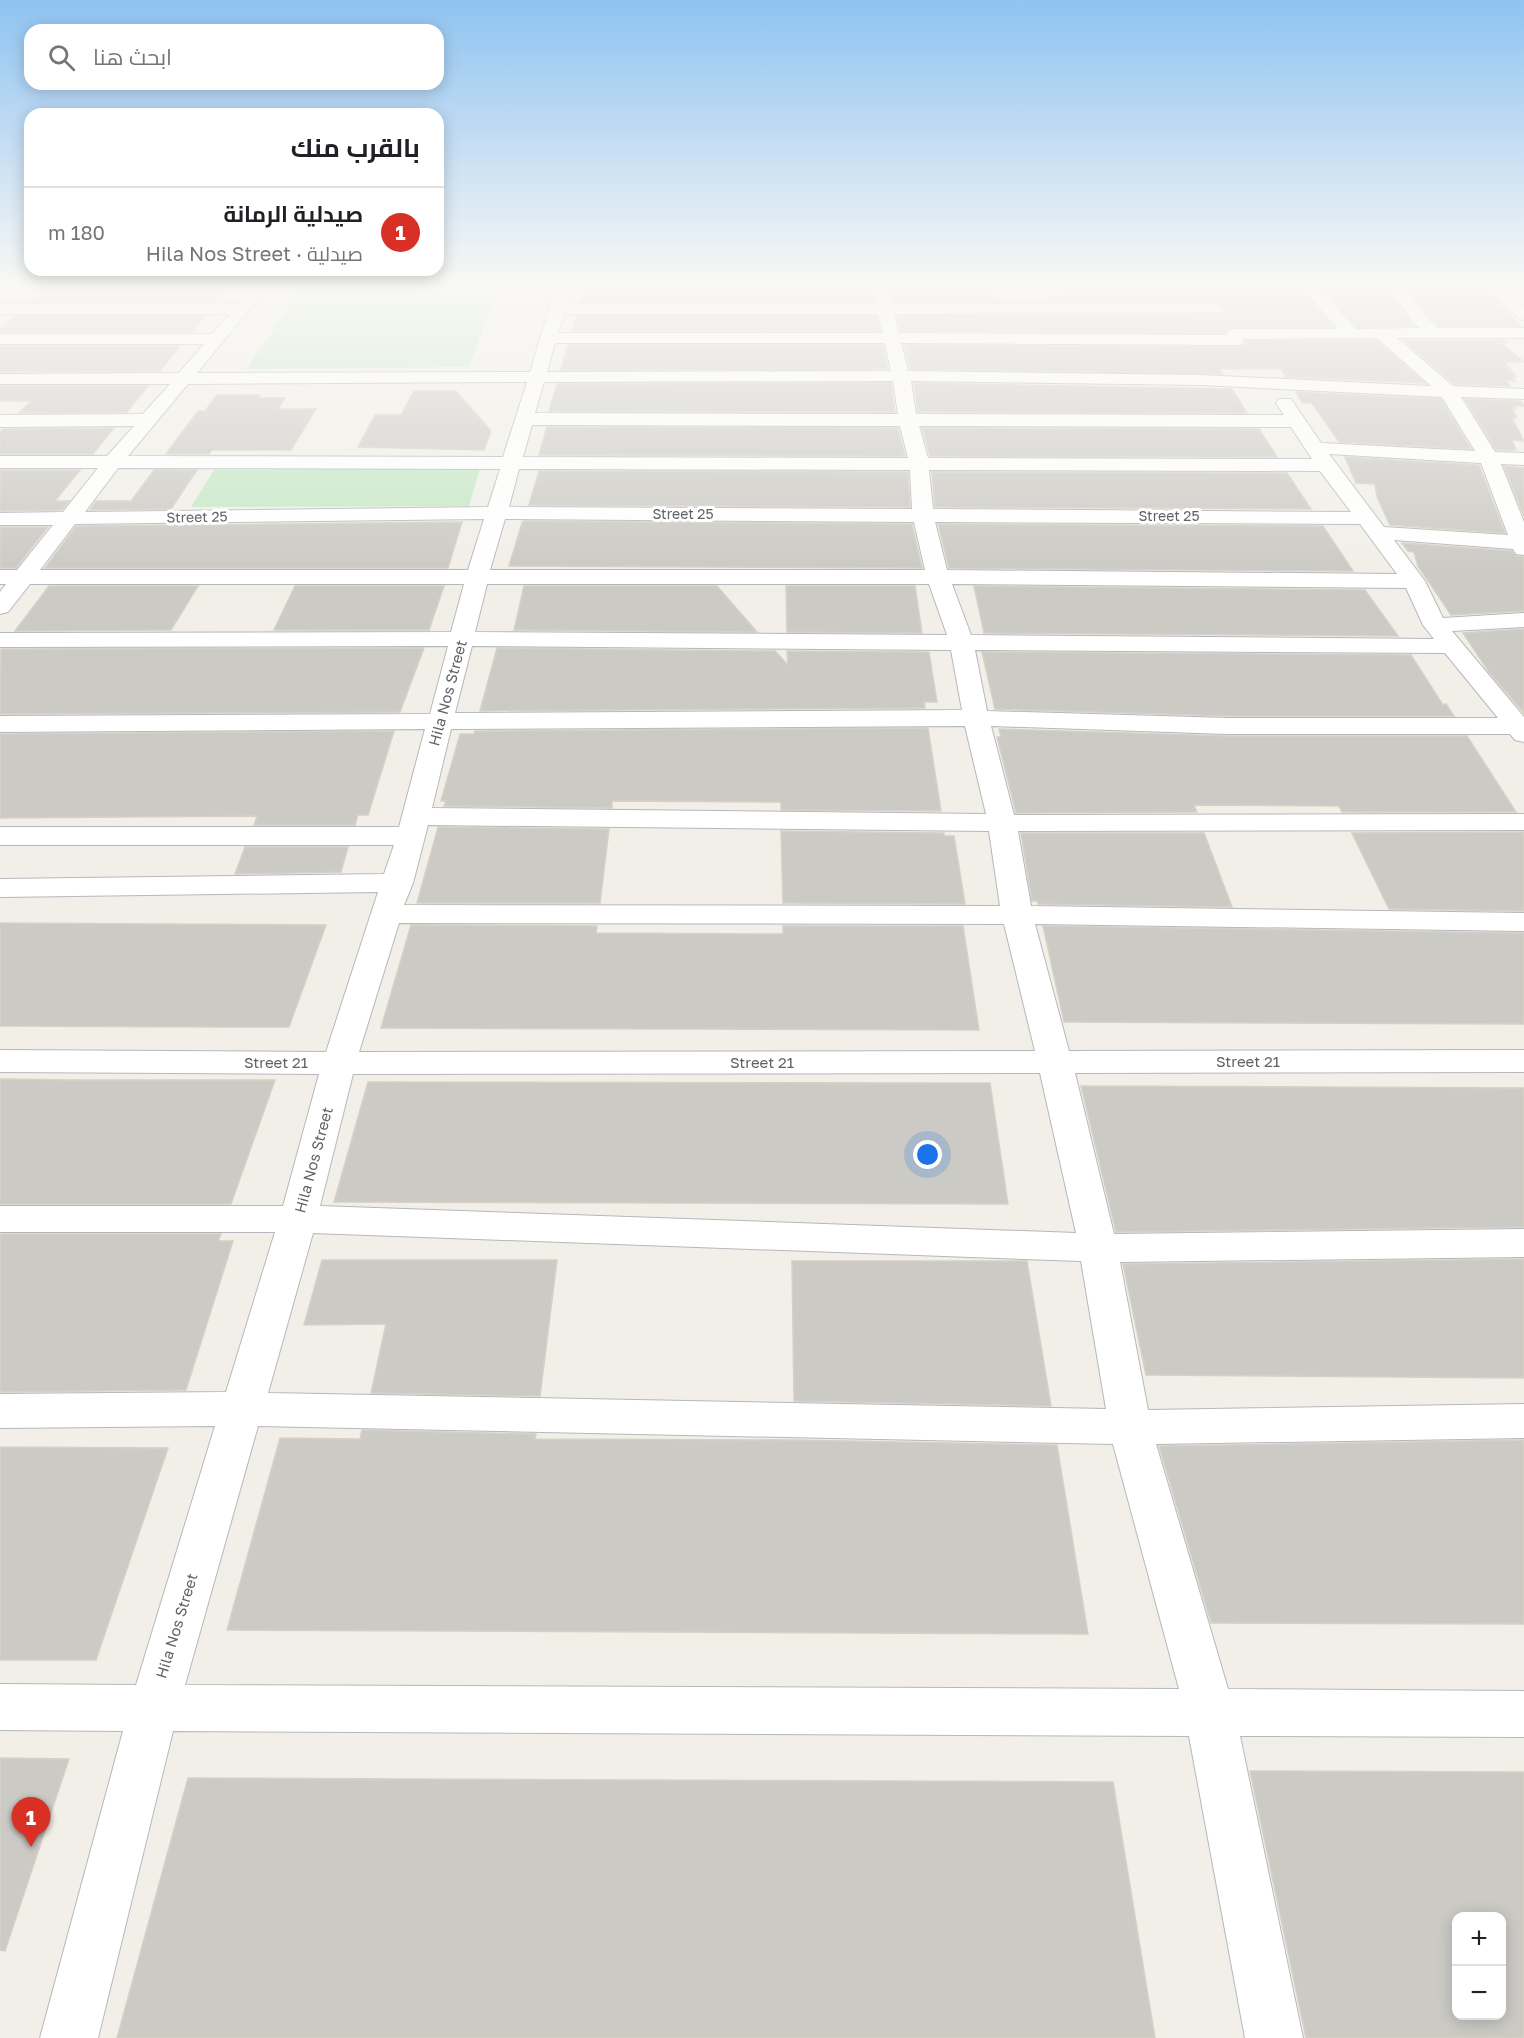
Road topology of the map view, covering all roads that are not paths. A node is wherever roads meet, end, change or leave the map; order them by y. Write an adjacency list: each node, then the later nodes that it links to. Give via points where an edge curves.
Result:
1 (164, 378): 8 (street)
2 (184, 378): 13 (street)
3 (538, 378): 12 (street, Hila Nos Street)
4 (902, 378): 14 (street)
5 (1059, 378): 9 (street)
6 (1266, 378): 9 (street)
7 (1433, 378): 10 (street)
8 (0, 379)
9 (1271, 384): 10 (street); 16 (street)
10 (1448, 391): 11 (street); 18 (street)
11 (1524, 394)
12 (526, 419): 14 (street); 22 (street, Hila Nos Street)
13 (149, 420): 15 (street); 21 (street)
14 (908, 420): 16 (street); 23 (street)
15 (0, 421)
16 (1297, 421): 17 (street)
17 (1321, 456): 18 (street); 23 (street); 28 (street)
18 (1490, 458): 19 (street); 29 (street)
19 (1524, 459)
20 (0, 462): 21 (street)
21 (113, 462): 22 (street); 27 (street)
22 (513, 462): 23 (street); 24 (street, Hila Nos Street)
23 (919, 462): 25 (street)
24 (496, 513): 25 (street, Street 25); 27 (street, Street 25); 33 (street, Hila Nos Street)
25 (923, 515): 28 (street, Street 25); 32 (street)
26 (0, 519): 27 (street, Street 25)
27 (70, 519): 31 (street)
28 (1372, 526): 29 (street, Street 25); 34 (street)
29 (1523, 545)
30 (0, 577): 31 (street)
31 (24, 577): 33 (street); 35 (street)
32 (938, 577): 33 (street); 34 (street); 40 (street)
33 (477, 578): 38 (street, Hila Nos Street)
34 (1414, 581): 37 (street)
35 (0, 606)
36 (1524, 620): 37 (street)
37 (1435, 625): 41 (street)
38 (463, 639): 39 (street); 40 (street); 43 (street, Hila Nos Street)
39 (0, 640)
40 (962, 643): 41 (street); 42 (street)
41 (1453, 646): 45 (street)
42 (976, 718): 43 (street); 45 (street, via 1227,726); 47 (street)
43 (442, 720): 44 (street); 48 (street, Hila Nos Street)
44 (0, 724)
45 (1522, 728)
46 (1524, 822): 47 (street)
47 (1002, 823): 48 (street); 52 (street)
48 (414, 826): 49 (street); 51 (street, Hila Nos Street)
49 (0, 836)
50 (0, 888): 51 (street)
51 (393, 898): 52 (street); 57 (street, Hila Nos Street)
52 (1017, 915): 53 (street); 56 (street)
53 (1524, 922)
54 (0, 1061): 57 (street, Street 21)
55 (1524, 1061): 56 (street, Street 21)
56 (1055, 1062): 57 (street, Street 21); 61 (street)
57 (339, 1063): 59 (street, Hila Nos Street)
58 (0, 1219): 59 (street)
59 (298, 1219): 61 (street); 62 (street, Hila Nos Street)
60 (1524, 1243): 61 (street)
61 (1098, 1248): 65 (street)
62 (242, 1409): 63 (street); 65 (street); 66 (street, Hila Nos Street)
63 (0, 1411)
64 (1524, 1421): 65 (street)
65 (1130, 1427): 68 (street)
66 (153, 1706): 67 (street); 68 (street); 70 (street, Hila Nos Street)
67 (0, 1707)
68 (1210, 1713): 69 (street); 71 (street)
69 (1524, 1714)
70 (69, 2038)
71 (1274, 2038)

